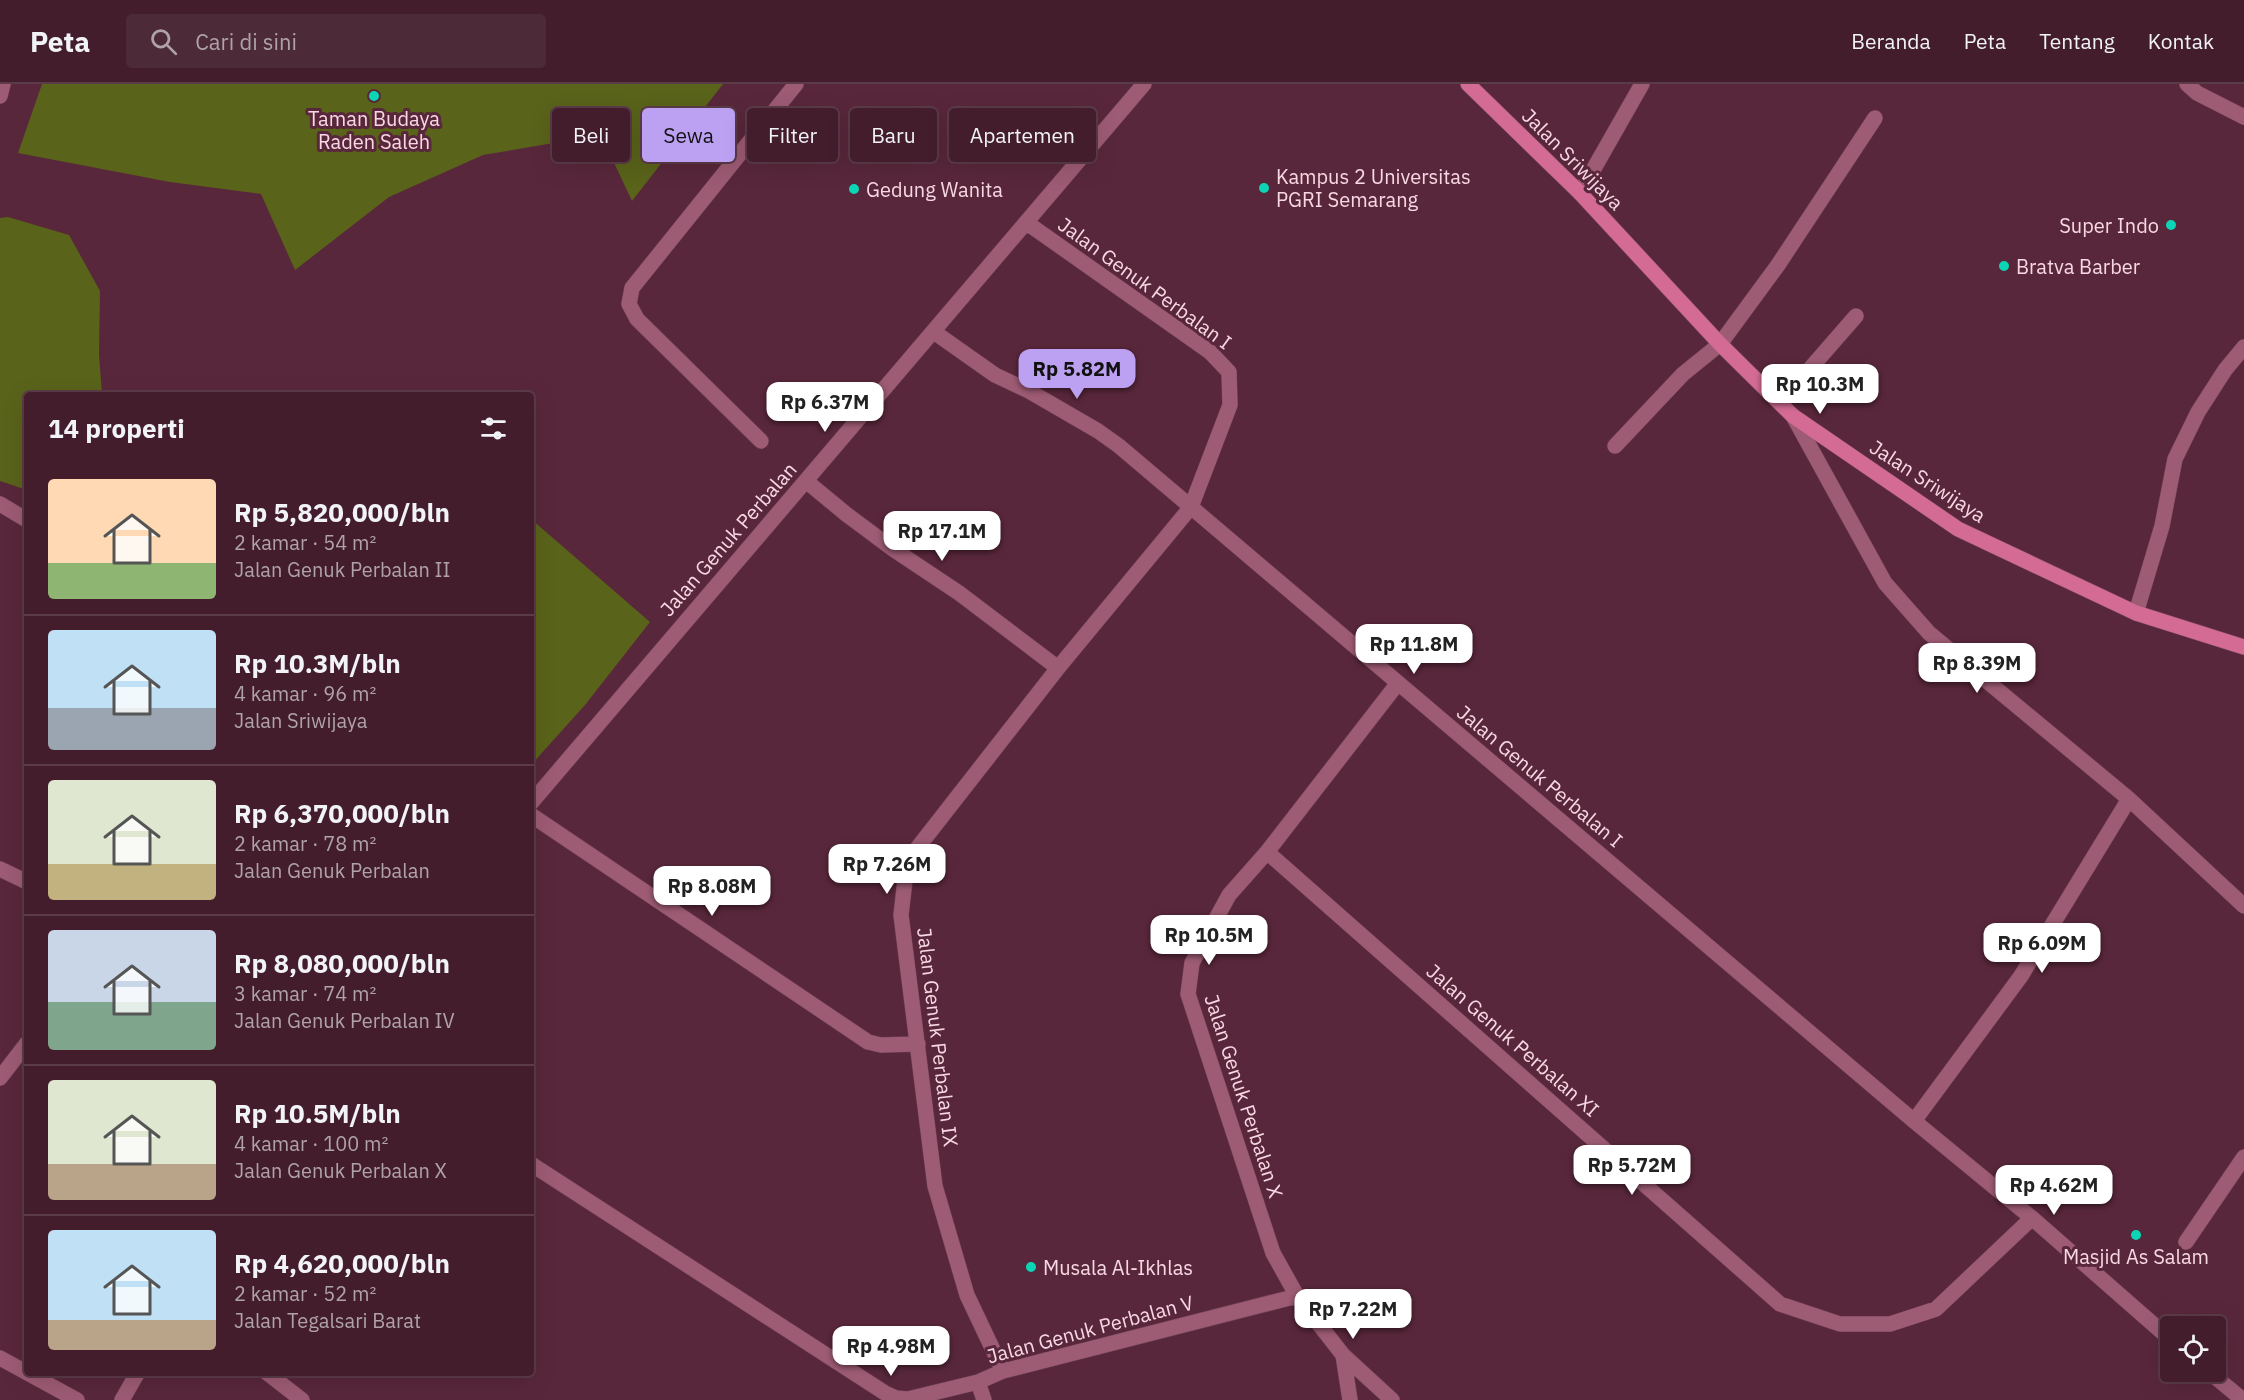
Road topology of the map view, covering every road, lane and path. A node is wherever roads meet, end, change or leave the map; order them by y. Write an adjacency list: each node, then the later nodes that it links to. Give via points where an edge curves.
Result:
1 (3, 84): 7 (street)
2 (796, 84): 18 (street, via 632,288 629,304 637,319)
3 (1144, 84): 11 (street, Jalan Genuk Perbalan)
4 (1468, 84): 10 (main road, Jalan Sriwijaya)
5 (1642, 84): 10 (street)
6 (2187, 84): 8 (street)
7 (0, 96)
8 (2244, 117)
9 (1875, 118): 14 (street, via 1778,265)
10 (1580, 193): 14 (main road, Jalan Sriwijaya)
11 (1027, 223): 13 (street, Jalan Genuk Perbalan); 22 (street, Jalan Genuk Perbalan I, via 1210,352 1228,372 1230,405)
12 (1856, 316): 16 (street)
13 (934, 332): 20 (street, Jalan Genuk Perbalan); 22 (street, via 995,375 1098,431)
14 (1720, 344): 16 (main road, Jalan Sriwijaya); 19 (street, via 1683,374)
15 (2244, 347): 24 (street, via 2198,412 2175,459 2162,526)
16 (1780, 403): 17 (main road, Jalan Sriwijaya)
17 (1792, 416): 24 (main road, Jalan Sriwijaya, via 1958,528); 29 (street, via 1892,592 1929,633)
18 (761, 441)
19 (1615, 447)
20 (806, 481): 26 (street); 28 (street, Jalan Genuk Perbalan)
21 (0, 504): 23 (street)
22 (1191, 507): 26 (street, Jalan Genuk Perbalan IX); 27 (street, Jalan Genuk Perbalan I)
23 (24, 518)
24 (2136, 613): 25 (main road, Jalan Sriwijaya)
25 (2244, 647)
26 (1058, 668): 35 (street, Jalan Genuk Perbalan IX, via 915,851 909,864 901,915)
27 (1398, 683): 31 (street, Jalan Genuk Perbalan X); 38 (street, Jalan Genuk Perbalan I)
28 (534, 798)
29 (2129, 798): 34 (street); 38 (street, via 2021,976)
30 (534, 816): 35 (street, via 868,1042)
31 (1267, 852): 41 (street, Jalan Genuk Perbalan XI, via 1780,1304 1840,1324 1890,1324 1936,1309); 43 (street, Jalan Genuk Perbalan X, via 1229,895 1192,963 1188,994 1273,1252)
32 (0, 869): 33 (street)
33 (24, 881)
34 (2244, 906)
35 (913, 1045): 48 (street, Jalan Genuk Perbalan IX, via 935,1186 967,1295)
36 (24, 1047): 37 (street)
37 (0, 1078)
38 (1914, 1121): 41 (street, Jalan Genuk Perbalan I)
39 (2244, 1156): 42 (street)
40 (534, 1166): 52 (street, Jalan Genuk Perbalan V, via 896,1398 909,1399)
41 (2032, 1218): 44 (street, Jalan Genuk Perbalan I)
42 (2186, 1242)
43 (1297, 1296): 45 (street, Jalan Genuk Perbalan X); 48 (street, Jalan Genuk Perbalan V)
44 (2160, 1330)
45 (1343, 1355): 58 (street); 59 (street, Jalan Genuk Perbalan X)
46 (0, 1358): 47 (street)
47 (24, 1371)
48 (1003, 1371): 52 (street, Jalan Genuk Perbalan V)
49 (33, 1376): 54 (street)
50 (136, 1376): 55 (street)
51 (272, 1376): 56 (street)
52 (978, 1382): 57 (street)
53 (2221, 1382): 60 (street)
54 (77, 1400)
55 (122, 1400)
56 (302, 1400)
57 (984, 1400)
58 (1350, 1400)
59 (1392, 1400)
60 (2243, 1400)

